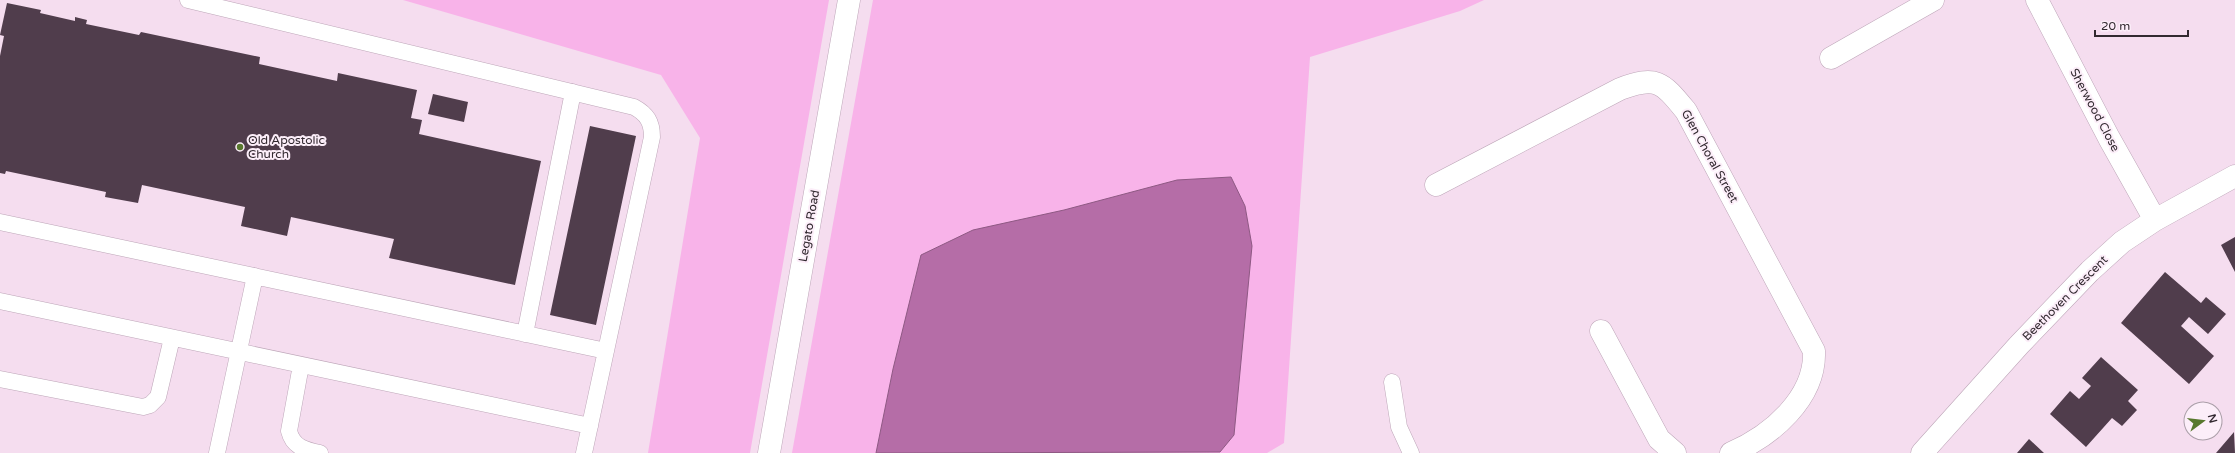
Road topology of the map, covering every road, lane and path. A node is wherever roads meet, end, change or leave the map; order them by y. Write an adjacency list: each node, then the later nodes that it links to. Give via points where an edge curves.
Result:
1 (188, 0): 6 (lane)
2 (849, 0): 26 (street, Legato Road)
3 (1933, 0): 5 (street)
4 (2037, 0): 9 (street, Sherwood Close)
5 (1831, 58)
6 (573, 92): 14 (lane); 17 (lane, via 634,107 649,118 652,127)
7 (2235, 176): 9 (street, Beethoven Crescent)
8 (1436, 185): 22 (street, Glen Choral Street, via 1620,89 1638,82 1651,81 1664,86 1686,110 1814,351 1812,375 1803,395)
9 (2155, 220): 30 (street, Beethoven Crescent, via 2122,242 2090,271)
10 (0, 222): 11 (lane)
11 (255, 276): 14 (lane); 16 (lane)
12 (0, 301): 15 (lane)
13 (1601, 331): 28 (street, via 1658,439)
14 (525, 334): 17 (lane)
15 (172, 338): 16 (lane); 19 (lane, via 158,397 150,405 143,407)
16 (239, 351): 18 (lane); 23 (lane)
17 (606, 351): 21 (lane)
18 (302, 365): 21 (lane); 24 (lane, via 290,437 299,447)
19 (0, 379)
20 (1392, 382): 27 (lane, via 1399,427)
21 (590, 426): 25 (lane)
22 (1758, 448): 29 (street, Glen Choral Street)
23 (217, 453)
24 (320, 453)
25 (584, 453)
26 (769, 453)
27 (1411, 453)
28 (1675, 453)
29 (1731, 453)
30 (1922, 453)

